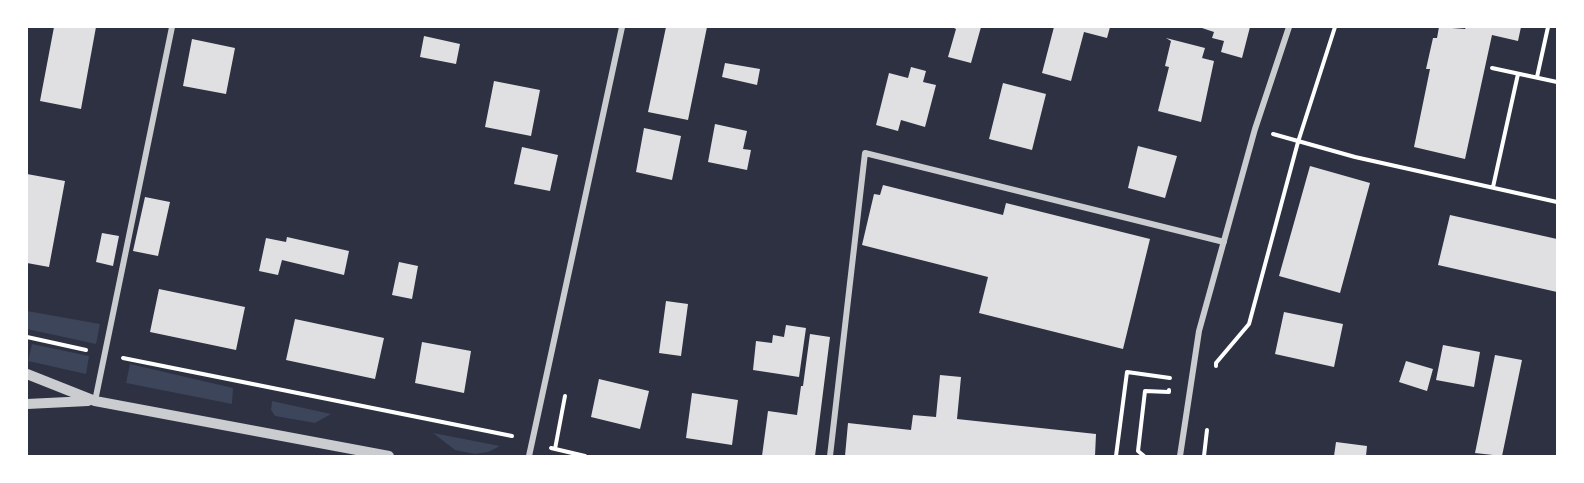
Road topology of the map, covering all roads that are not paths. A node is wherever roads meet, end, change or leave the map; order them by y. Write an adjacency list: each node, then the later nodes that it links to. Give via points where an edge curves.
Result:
1 (172, 27): 6 (street)
2 (622, 27): 9 (street)
3 (1289, 27): 4 (street, via 1255,129)
4 (1224, 242): 10 (street, via 866,153); 11 (street, via 1199,331)
5 (27, 374): 6 (street)
6 (95, 401): 7 (street); 8 (street)
7 (27, 404)
8 (389, 456)
9 (529, 456)
10 (830, 456)
11 (1180, 456)

